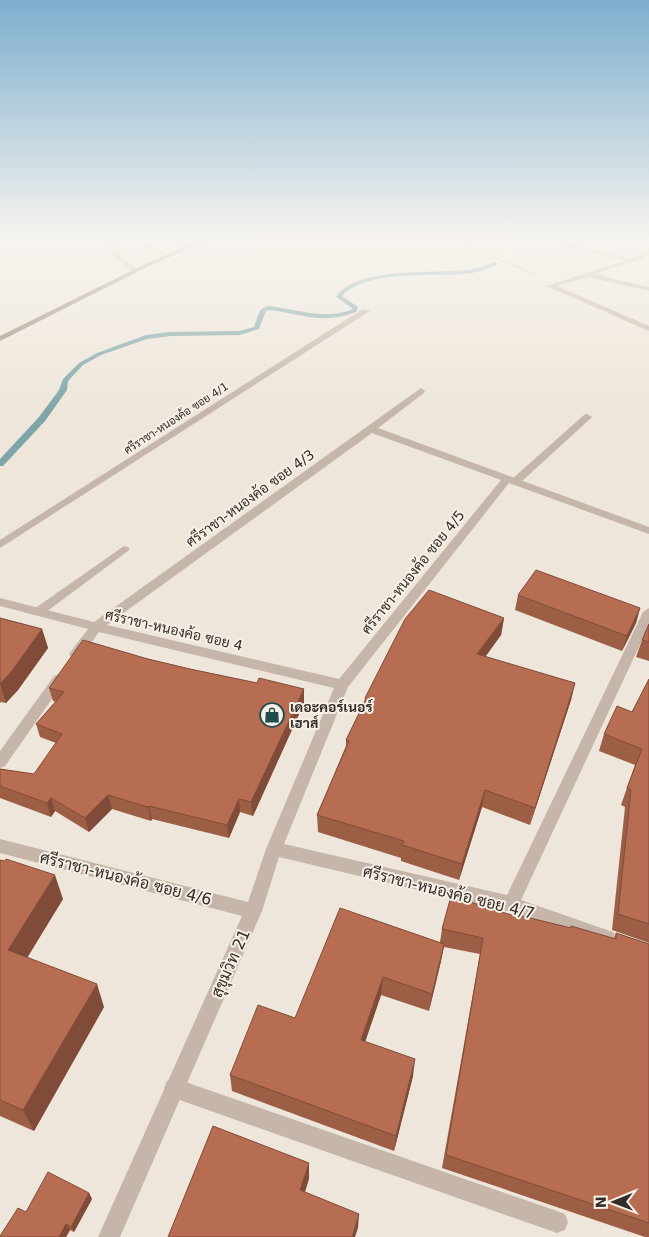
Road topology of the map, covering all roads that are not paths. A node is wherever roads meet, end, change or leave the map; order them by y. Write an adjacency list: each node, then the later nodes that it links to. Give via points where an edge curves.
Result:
1 (84, 297): 5 (main road)
2 (575, 297): 4 (street)
3 (366, 311): 11 (street, ศรีราชา-หนองค้อ ซอย 4/1)
4 (649, 329)
5 (0, 339)
6 (420, 391): 8 (street, ศรีราชา-หนองค้อ ซอย 4/3)
7 (587, 416): 9 (street, ศรีราชา-หนองค้อ ซอย 4/5)
8 (371, 429): 9 (street); 16 (street, ศรีราชา-หนองค้อ ซอย 4/3)
9 (512, 480): 10 (street); 17 (street, ศรีราชา-หนองค้อ ซอย 4/5)
10 (649, 531)
11 (0, 545)
12 (124, 549): 14 (street)
13 (0, 602): 14 (street, ศรีราชา-หนองค้อ ซอย 4)
14 (38, 612): 16 (street, ศรีราชา-หนองค้อ ซอย 4)
15 (649, 612): 21 (street)
16 (96, 627): 17 (street, ศรีราชา-หนองค้อ ซอย 4); 18 (street, ศรีราชา-หนองค้อ ซอย 4/3)
17 (342, 685): 20 (street, สุขุมวิท 21)
18 (0, 762)
19 (0, 846): 22 (street, ศรีราชา-หนองค้อ ซอย 4/6)
20 (274, 850): 21 (street, ศรีราชา-หนองค้อ ซอย 4/7); 22 (street, สุขุมวิท 21)
21 (511, 904): 23 (street, ศรีราชา-หนองค้อ ซอย 4/7)
22 (253, 911): 24 (street, สุขุมวิท 21)
23 (622, 943)
24 (174, 1088): 25 (street); 26 (street, สุขุมวิท 21)
25 (557, 1222)
26 (109, 1237)

